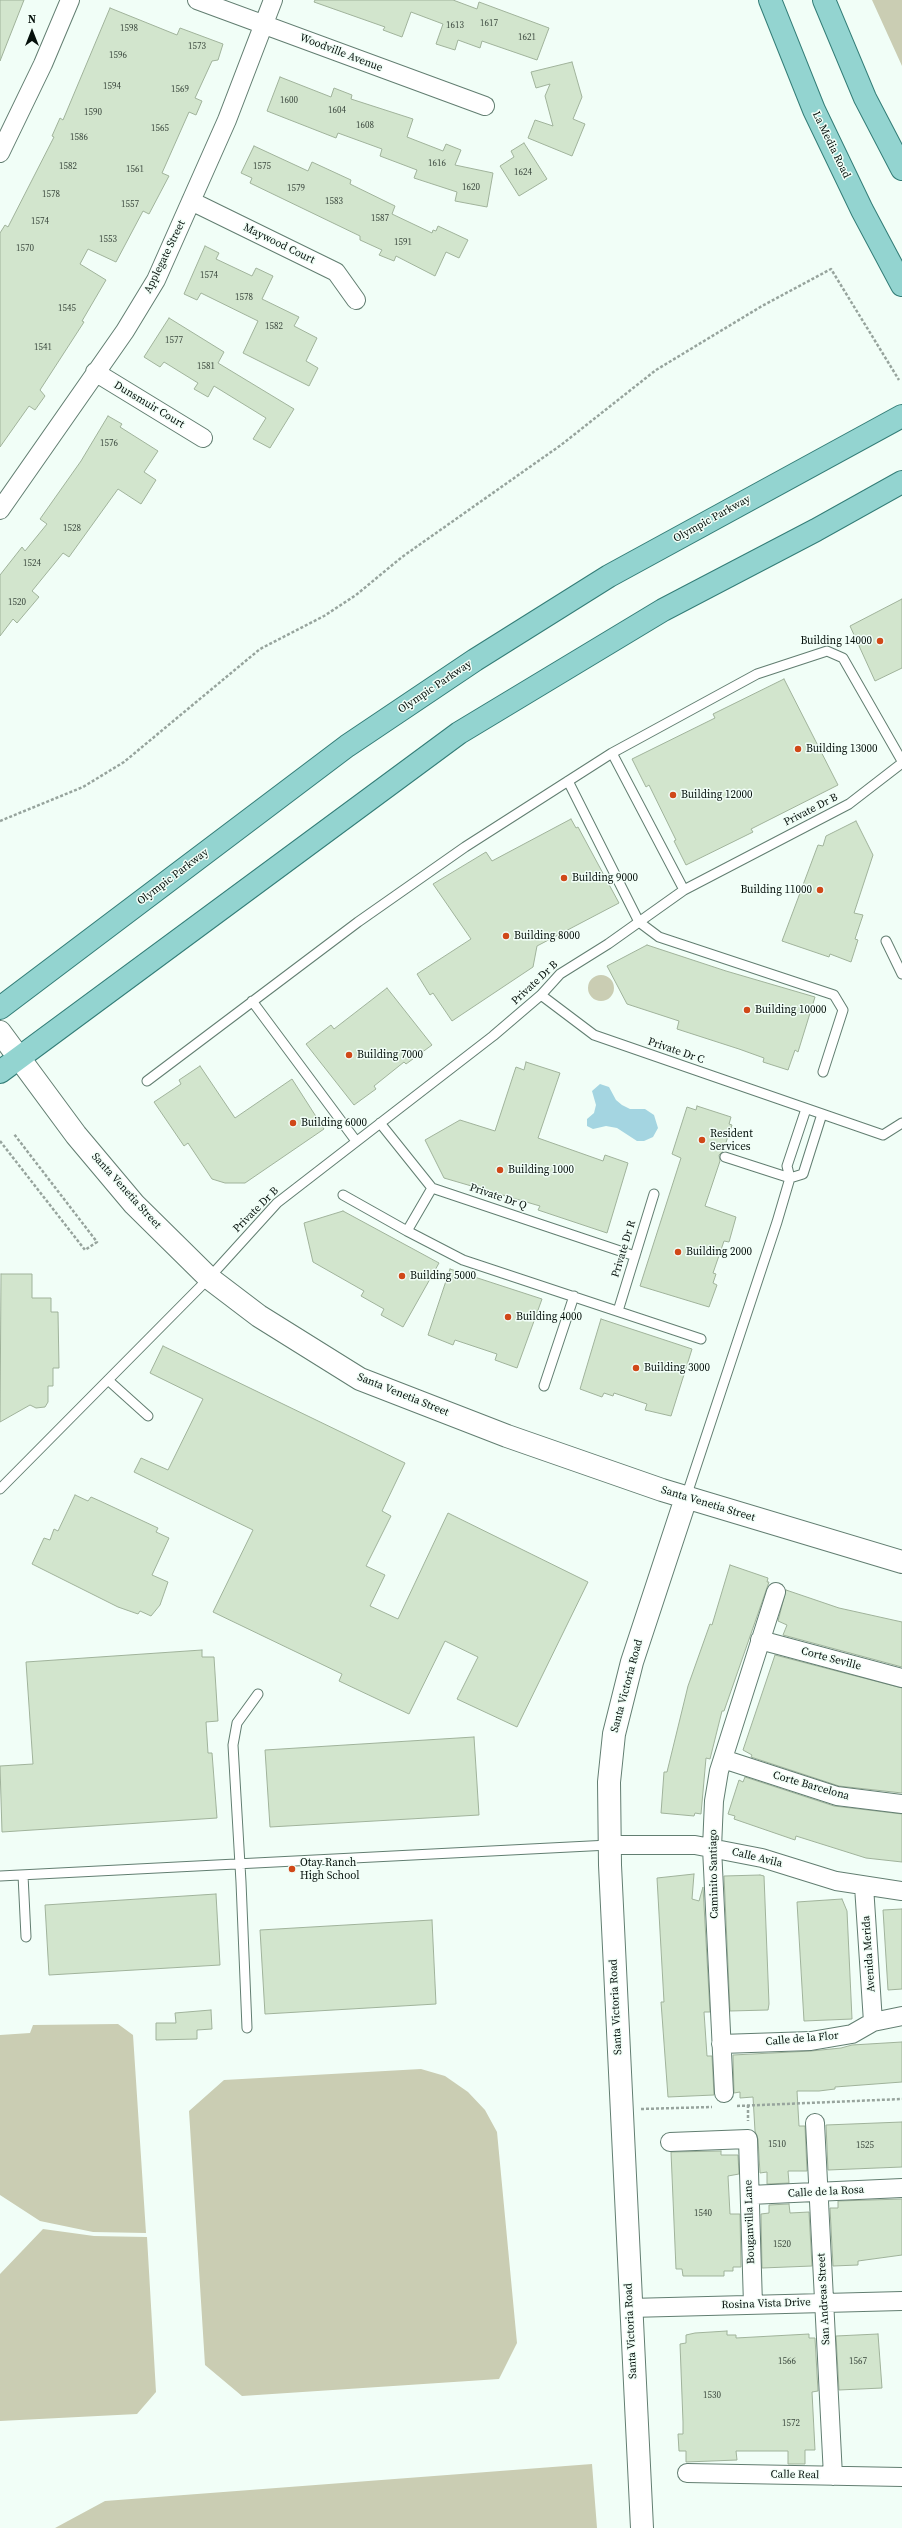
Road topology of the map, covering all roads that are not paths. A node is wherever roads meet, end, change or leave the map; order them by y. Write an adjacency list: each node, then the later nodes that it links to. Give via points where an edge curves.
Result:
1 (70, 0): 8 (street, via 43,64)
2 (197, 0): 6 (street, Woodville Avenue)
3 (273, 0): 6 (street, Applegate Street)
4 (770, 0): 11 (main road, La Media Road, via 814,110 862,210)
5 (824, 0): 9 (main road, via 865,98)
6 (265, 24): 7 (street, Woodville Avenue); 10 (street, Applegate Street)
7 (485, 106)
8 (0, 153)
9 (902, 170)
10 (191, 201): 12 (street, Maywood Court, via 336,272); 13 (street, Applegate Street, via 156,280 125,332)
11 (902, 285)
12 (356, 300)
13 (95, 372): 15 (street, Dunsmuir Court); 17 (street, Applegate Street)
14 (902, 416): 27 (main road, Olympic Parkway, via 609,576 475,660 347,746)
15 (203, 438)
16 (902, 482): 29 (main road, via 663,610 459,732)
17 (0, 510)
18 (612, 753): 19 (lane, via 757,674 827,652 843,658); 20 (lane); 21 (lane)
19 (902, 762): 21 (lane, Private Dr B, via 849,804)
20 (568, 781): 22 (lane); 26 (lane, via 465,847)
21 (684, 890): 22 (lane, Private Dr B)
22 (639, 922): 25 (lane, Private Dr B, via 560,974); 31 (lane, via 659,937 834,995 843,1010)
23 (886, 941): 24 (lane)
24 (902, 974)
25 (541, 995): 33 (lane, Private Dr C, via 594,1036); 34 (lane, Private Dr B, via 493,1036)
26 (252, 1001): 32 (lane); 36 (lane)
27 (0, 1008)
28 (0, 1032): 29 (street, Santa Venetia Street)
29 (20, 1057): 30 (main road); 44 (street, Santa Venetia Street, via 76,1134 134,1204)
30 (0, 1072)
31 (823, 1072)
32 (147, 1081)
33 (814, 1112): 35 (lane, Private Dr C, via 883,1134); 38 (lane, via 787,1166); 38 (lane, via 803,1174)
34 (380, 1123): 36 (lane, Private Dr B); 39 (lane)
35 (902, 1123)
36 (356, 1141): 44 (lane, Private Dr B, via 277,1203)
37 (725, 1157): 38 (lane)
38 (790, 1178): 52 (lane)
39 (432, 1188): 42 (lane); 43 (lane, Private Dr Q)
40 (654, 1194): 43 (lane, Private Dr R)
41 (343, 1195): 42 (lane)
42 (407, 1231): 45 (lane, via 463,1260)
43 (635, 1256): 46 (lane, Private Dr R)
44 (209, 1278): 48 (lane, Private Dr B); 52 (street, Santa Venetia Street, via 259,1316 360,1379 507,1436)
45 (574, 1296): 46 (lane); 49 (lane)
46 (618, 1311): 47 (lane)
47 (701, 1339)
48 (108, 1380): 50 (lane); 51 (lane, Private Dr B)
49 (544, 1386)
50 (148, 1416)
51 (0, 1489)
52 (686, 1498): 53 (street, Santa Venetia Street); 60 (street, Santa Victoria Road, via 632,1662 614,1734 609,1782)
53 (902, 1562)
54 (776, 1592): 55 (street, Caminito Santiago)
55 (760, 1640): 56 (street, Corte Seville); 58 (street, Caminito Santiago)
56 (902, 1678)
57 (258, 1694): 62 (lane, via 237,1723 233,1745)
58 (722, 1759): 59 (street, Corte Barcelona, via 837,1796); 61 (street, Caminito Santiago, via 714,1801)
59 (902, 1804)
60 (609, 1845): 61 (street, Calle Avila, via 695,1845); 62 (lane); 81 (street, Santa Victoria Road)
61 (712, 1848): 65 (street, Calle Avila, via 762,1858 836,1881); 71 (street, Caminito Santiago)
62 (240, 1866): 63 (lane); 70 (lane)
63 (23, 1875): 64 (lane); 67 (lane)
64 (0, 1876)
65 (864, 1886): 66 (street, Calle Avila); 69 (street, Avenida Merida)
66 (902, 1892)
67 (26, 1937)
68 (902, 2016): 69 (street, Calle de la Flor)
69 (873, 2022): 71 (street, Calle de la Flor, via 852,2034 811,2040)
70 (247, 2028)
71 (721, 2044): 72 (street, Caminito Santiago)
72 (724, 2102)
73 (815, 2123): 76 (street, San Andreas Street)
74 (670, 2142): 77 (street, Bouganvilla Lane, via 748,2139)
75 (902, 2188): 76 (street, Calle de la Rosa)
76 (819, 2192): 77 (street, Calle de la Rosa); 79 (street, San Andreas Street)
77 (750, 2195): 80 (street, Bouganvilla Lane)
78 (902, 2301): 79 (street, Rosina Vista Drive)
79 (824, 2303): 80 (street, Rosina Vista Drive); 83 (street, San Andreas Street)
80 (753, 2305): 81 (street, Rosina Vista Drive)
81 (630, 2308): 85 (street, Santa Victoria Road)
82 (687, 2473): 83 (street, Calle Real)
83 (833, 2476): 84 (street, Calle Real)
84 (902, 2477)
85 (642, 2528)

